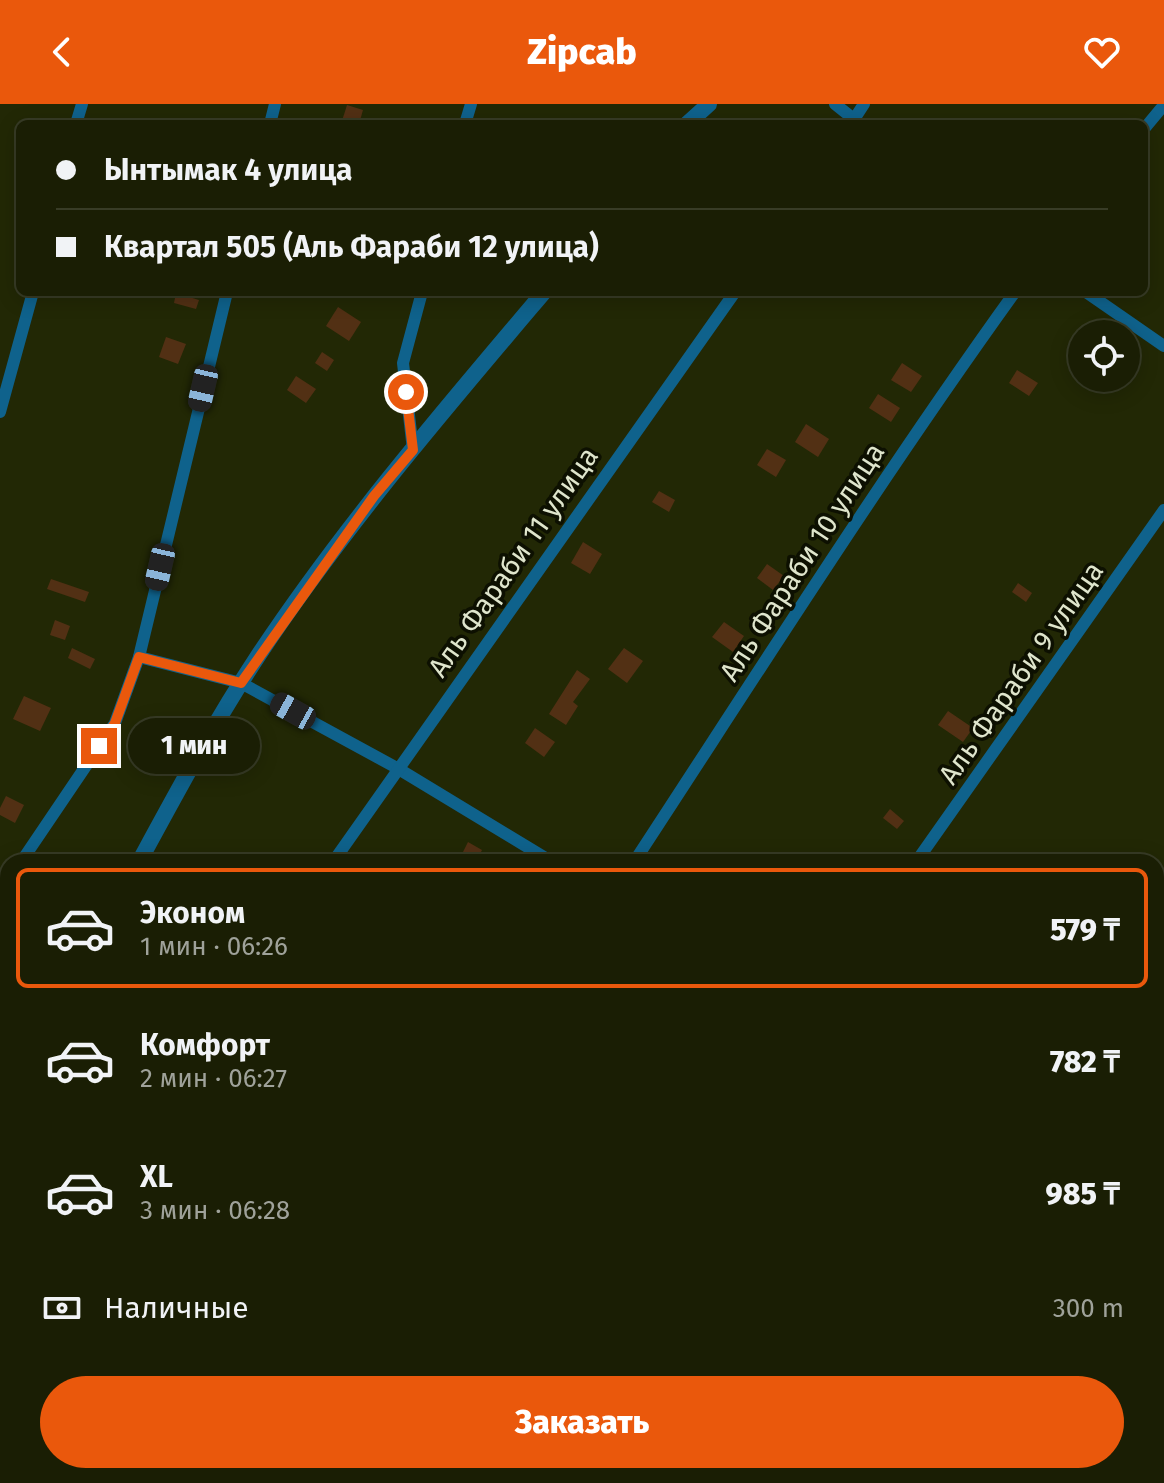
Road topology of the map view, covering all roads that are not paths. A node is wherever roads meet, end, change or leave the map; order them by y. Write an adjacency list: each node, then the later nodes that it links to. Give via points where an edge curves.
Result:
1 (709, 104): 4 (street)
2 (835, 104): 5 (street)
3 (1164, 105): 6 (street)
4 (691, 120)
5 (853, 120)
6 (1148, 124)
7 (32, 296): 15 (street)
8 (226, 296): 18 (street)
9 (421, 296): 16 (street, via 403,363)
10 (541, 296): 16 (street)
11 (732, 296): 20 (street, Аль Фараби 11 улица)
12 (1012, 296): 25 (street, Аль Фараби 10 улица)
13 (1092, 296): 14 (street)
14 (1164, 346)
15 (0, 412)
16 (413, 450): 19 (street, via 374,496)
17 (1164, 510): 26 (street, Аль Фараби 9 улица)
18 (139, 657): 19 (street); 21 (street, via 115,723)
19 (241, 683): 20 (street); 22 (street)
20 (397, 768): 23 (street, Аль Фараби 11 улица); 24 (street)
21 (26, 854)
22 (143, 854)
23 (338, 854)
24 (539, 854)
25 (639, 854)
26 (922, 854)

